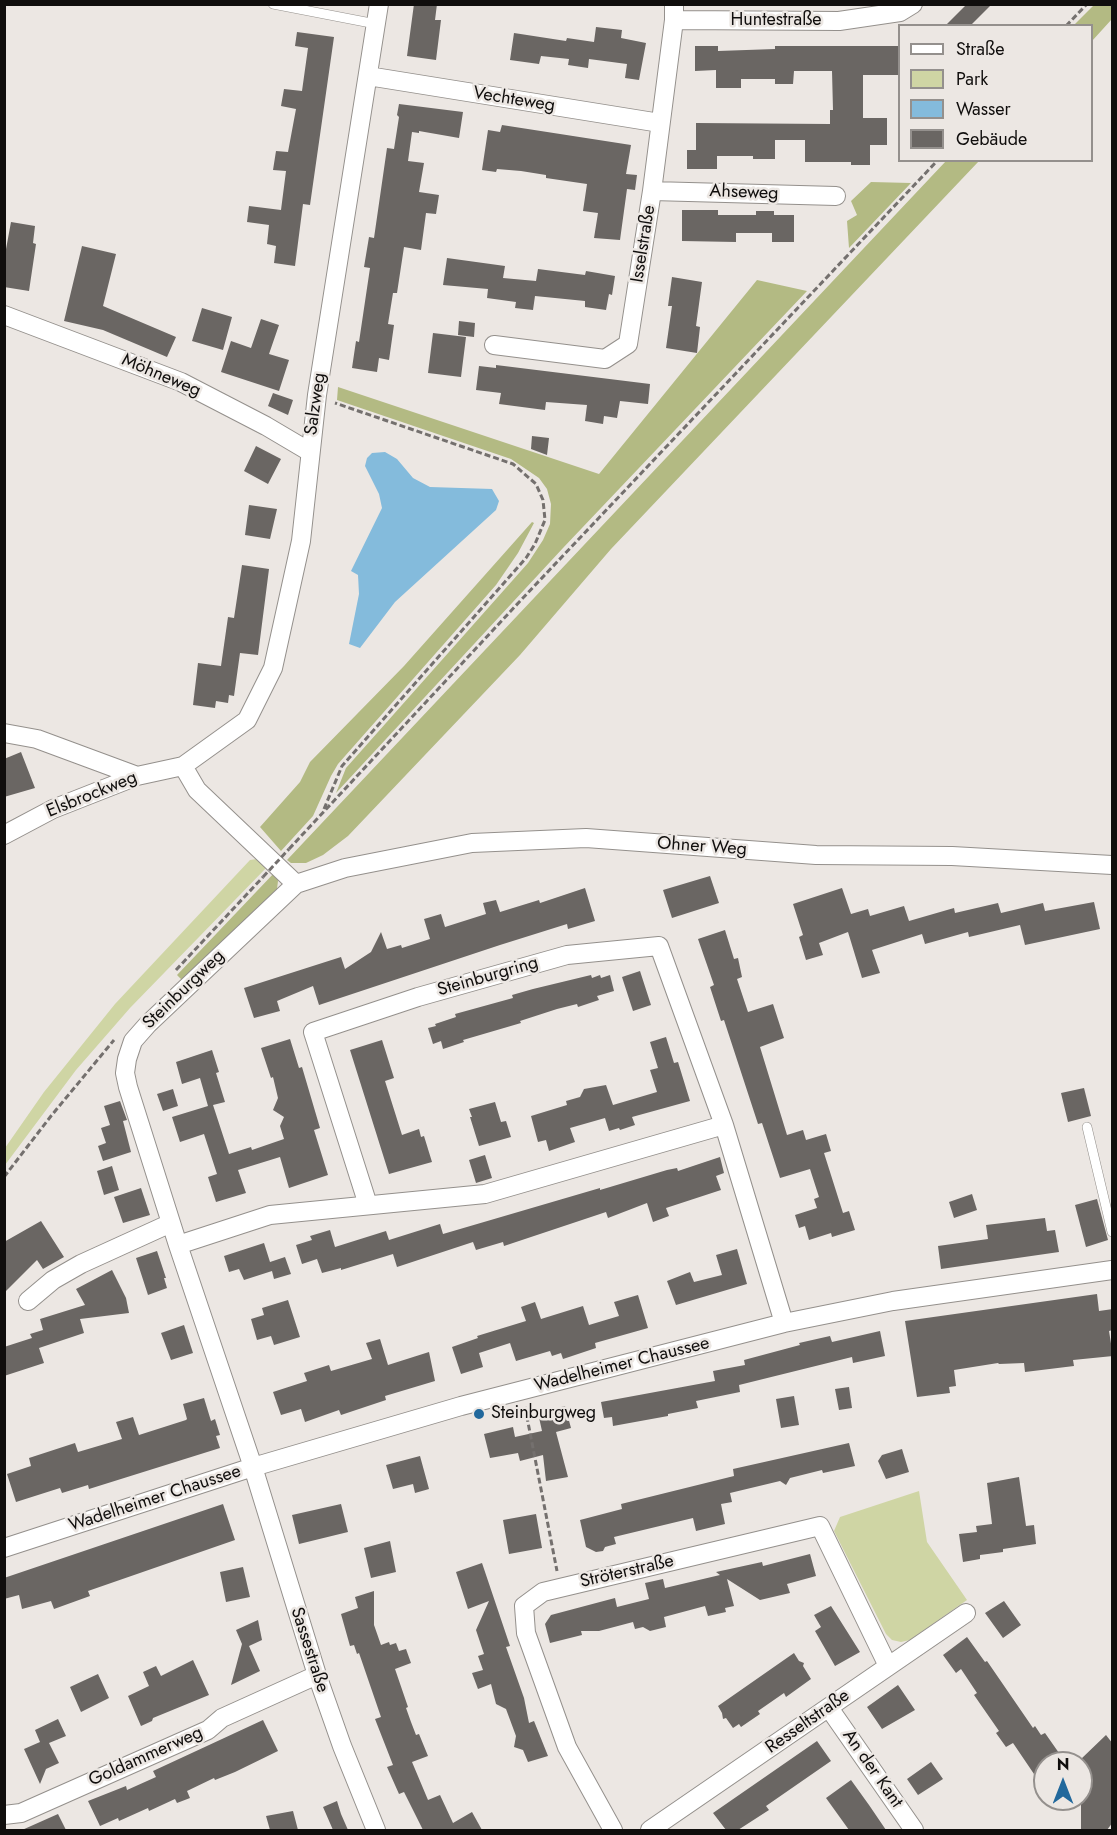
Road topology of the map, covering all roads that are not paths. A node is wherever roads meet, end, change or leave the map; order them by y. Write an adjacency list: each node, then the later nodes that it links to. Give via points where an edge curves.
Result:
1 (273, 4): 5 (lane)
2 (379, 4): 5 (street, Salzweg)
3 (913, 4): 4 (street, Huntestraße, via 900,12 839,21)
4 (674, 13): 7 (street, Isselstraße)
5 (376, 24): 6 (street, Salzweg)
6 (368, 76): 7 (street, Vechteweg); 12 (street, Salzweg)
7 (660, 123): 8 (street, Isselstraße)
8 (652, 191): 9 (street, Ahseweg); 11 (street, Isselstraße, via 628,344 605,359)
9 (836, 196)
10 (4, 315): 12 (street, Möhneweg, via 181,382)
11 (494, 345)
12 (310, 452): 14 (street, Salzweg, via 301,541 273,668 247,720)
13 (4, 733): 15 (street, via 37,739)
14 (183, 766): 15 (street, Elsbrockweg); 18 (street, via 197,790)
15 (137, 776): 16 (street, Elsbrockweg, via 53,809)
16 (4, 835)
17 (1113, 865): 18 (street, Ohner Weg, via 952,856 816,855 586,838 472,843 345,868)
18 (296, 884): 22 (street, Steinburgweg, via 133,1041 127,1059 128,1087)
19 (724, 1125): 21 (street, via 485,1194); 21 (street, Steinburgring, via 659,946 567,955 418,997 313,1032); 27 (street, Steinburgring)
20 (1087, 1127): 23 (lane)
21 (368, 1205): 24 (street, via 270,1215)
22 (171, 1223): 24 (street, Steinburgweg); 26 (street, via 81,1264)
23 (1113, 1232)
24 (178, 1245): 28 (street, Steinburgweg)
25 (1113, 1270): 27 (street, Wadelheimer Chaussee, via 893,1301)
26 (28, 1301)
27 (784, 1323): 28 (street, Wadelheimer Chaussee, via 461,1406)
28 (253, 1467): 29 (street, Wadelheimer Chaussee); 32 (street, Sassestraße)
29 (4, 1548)
30 (966, 1613): 31 (street, Resseltstraße)
31 (888, 1666): 33 (street, Resseltstraße); 36 (street, Ströterstraße, via 820,1526 543,1592 524,1605 526,1633 567,1747)
32 (317, 1675): 34 (street, Goldammerweg, via 222,1718 188,1739 21,1813); 35 (street, Sassestraße)
33 (829, 1708): 37 (street, Resseltstraße); 38 (street, An der Kant)
34 (4, 1815)
35 (376, 1830)
36 (613, 1830)
37 (650, 1830)
38 (914, 1830)

